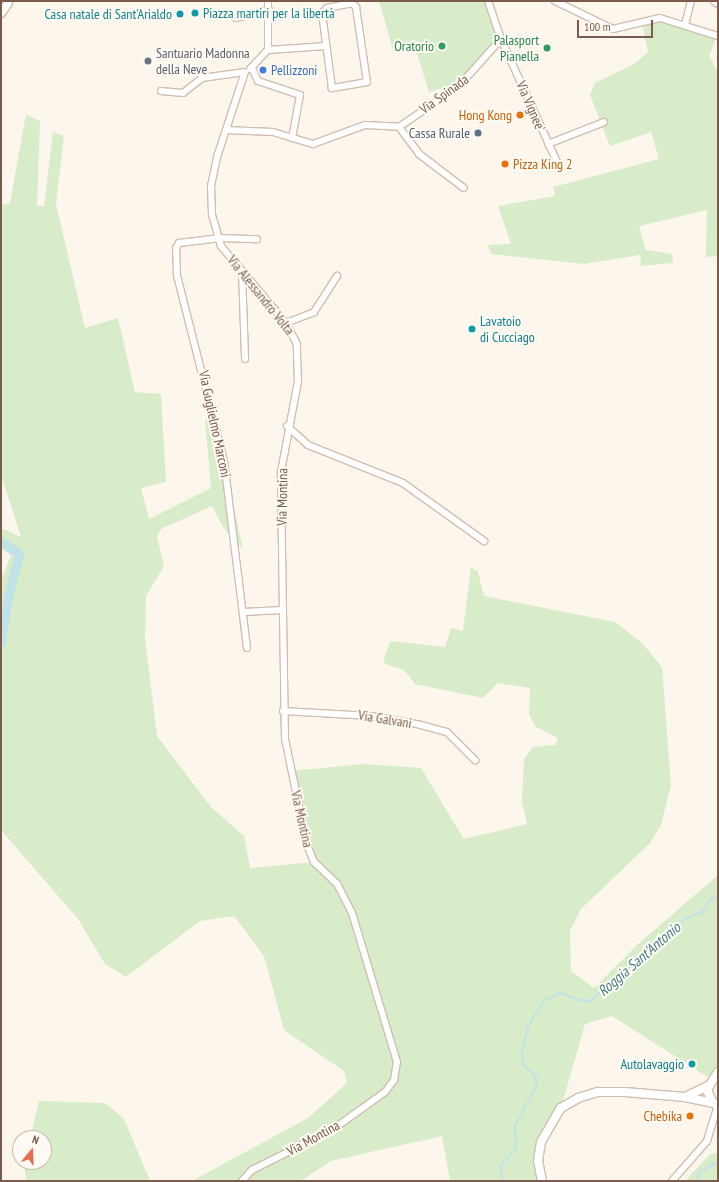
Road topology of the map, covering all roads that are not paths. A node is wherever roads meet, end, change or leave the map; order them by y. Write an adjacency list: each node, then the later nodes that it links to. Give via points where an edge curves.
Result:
1 (268, 1): 8 (street)
2 (488, 1): 13 (street, Via Vignee')
3 (555, 1): 11 (street, via 613,29 660,18)
4 (691, 1): 11 (street)
5 (715, 1): 7 (main road)
6 (7, 3): 9 (main road)
7 (718, 3)
8 (269, 10): 10 (street); 15 (street)
9 (1, 13)
10 (236, 18)
11 (685, 25): 12 (street)
12 (718, 36)
13 (501, 39): 20 (street, Via Spinada, via 459,86); 23 (street, Via Vignee')
14 (326, 46): 14 (street, via 322,13 327,8 352,3 356,7 367,82 332,88); 15 (street)
15 (268, 50): 16 (street)
16 (252, 68): 17 (street); 22 (street, via 258,81 300,95)
17 (245, 72): 18 (street, via 202,78 183,93); 21 (street)
18 (161, 91)
19 (604, 122): 23 (street)
20 (399, 127): 22 (street, via 365,125 313,144); 25 (street, via 419,154)
21 (226, 130): 22 (street, via 265,131); 27 (street, via 210,193)
22 (292, 138)
23 (548, 144): 24 (street, Via Vignee')
24 (558, 166)
25 (464, 188)
26 (257, 239): 27 (street)
27 (217, 240): 28 (street, Via Alessandro Volta); 35 (street, Via Guglielmo Marconi, via 177,244 176,262 224,461)
28 (242, 271): 30 (street, Via Alessandro Volta); 31 (street)
29 (337, 276): 30 (street, via 314,312)
30 (286, 323): 32 (street, Via Alessandro Volta, via 295,337 298,381)
31 (245, 359)
32 (287, 426): 33 (street, via 308,445 403,483); 34 (street, Via Montina, via 281,472)
33 (484, 541)
34 (282, 610): 35 (street); 37 (street, Via Montina)
35 (244, 612): 36 (street, Via Guglielmo Marconi)
36 (247, 648)
37 (283, 711): 38 (street, Via Galvani, via 364,715 417,724 447,732); 43 (street, Via Montina, via 307,845 314,862 340,888 352,913 396,1053 396,1071 385,1092 352,1116 315,1140 252,1170)
38 (475, 760)
39 (718, 1072): 40 (main road)
40 (713, 1082): 41 (main road); 42 (main road, via 707,1093)
41 (685, 1097): 42 (main road); 44 (main road, via 598,1092 578,1098 561,1108 541,1142 538,1161)
42 (716, 1104): 45 (street, via 707,1141)
43 (242, 1181)
44 (542, 1181)
45 (672, 1181)

